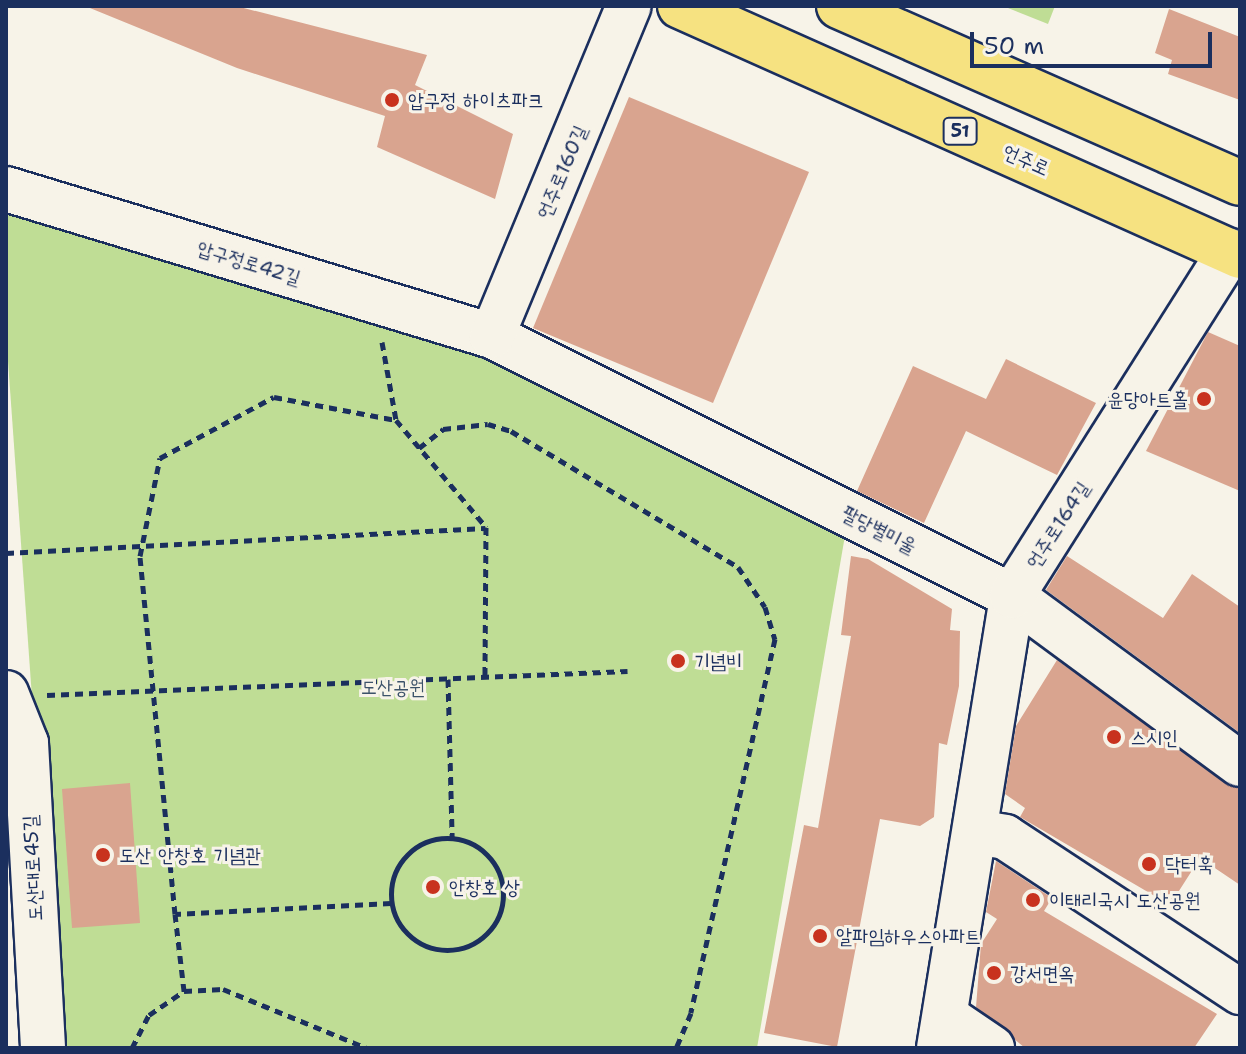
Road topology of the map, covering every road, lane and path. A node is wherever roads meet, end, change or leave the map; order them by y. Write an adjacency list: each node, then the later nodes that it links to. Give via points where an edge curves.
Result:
1 (629, 6): 8 (street, 언주로160길)
2 (680, 6): 6 (main road, 언주로 / 51)
3 (839, 6): 4 (main road)
4 (1240, 183)
5 (6, 189): 7 (street, 압구정로42길)
6 (1235, 253): 14 (street, 언주로164길)
7 (375, 301): 8 (street, 압구정로42길); 9 (path)
8 (492, 336): 14 (street, 팔당별미울)
9 (396, 420): 10 (path); 12 (path, via 274,397 160,458)
10 (419, 448): 11 (path); 31 (path, via 443,429 488,424 511,431 738,567 765,607 775,639 691,1013)
11 (486, 527): 12 (path); 16 (path)
12 (142, 545): 13 (path); 19 (path)
13 (6, 553)
14 (1012, 596): 20 (street, 팔당별미울); 21 (street, 언주로164길)
15 (628, 671): 16 (path)
16 (485, 678): 17 (path)
17 (448, 679): 19 (path); 22 (path)
18 (20, 693): 19 (path); 28 (street, 도산대로45길)
19 (159, 693): 24 (path)
20 (1240, 764)
21 (975, 832): 26 (street, via 1005,837); 27 (street, 언주로164길)
22 (452, 837): 23 (path, via 405,855); 23 (path, via 486,853 497,869 503,888 494,925 463,948 435,948 409,936)
23 (391, 903): 24 (path)
24 (175, 914): 25 (path)
25 (184, 991): 29 (path, via 149,1015); 30 (path, via 223,989)
26 (1240, 992)
27 (942, 1032): 32 (street, 언주로164길)
28 (43, 1048)
29 (132, 1048)
30 (367, 1048)
31 (676, 1048)
32 (992, 1048)

